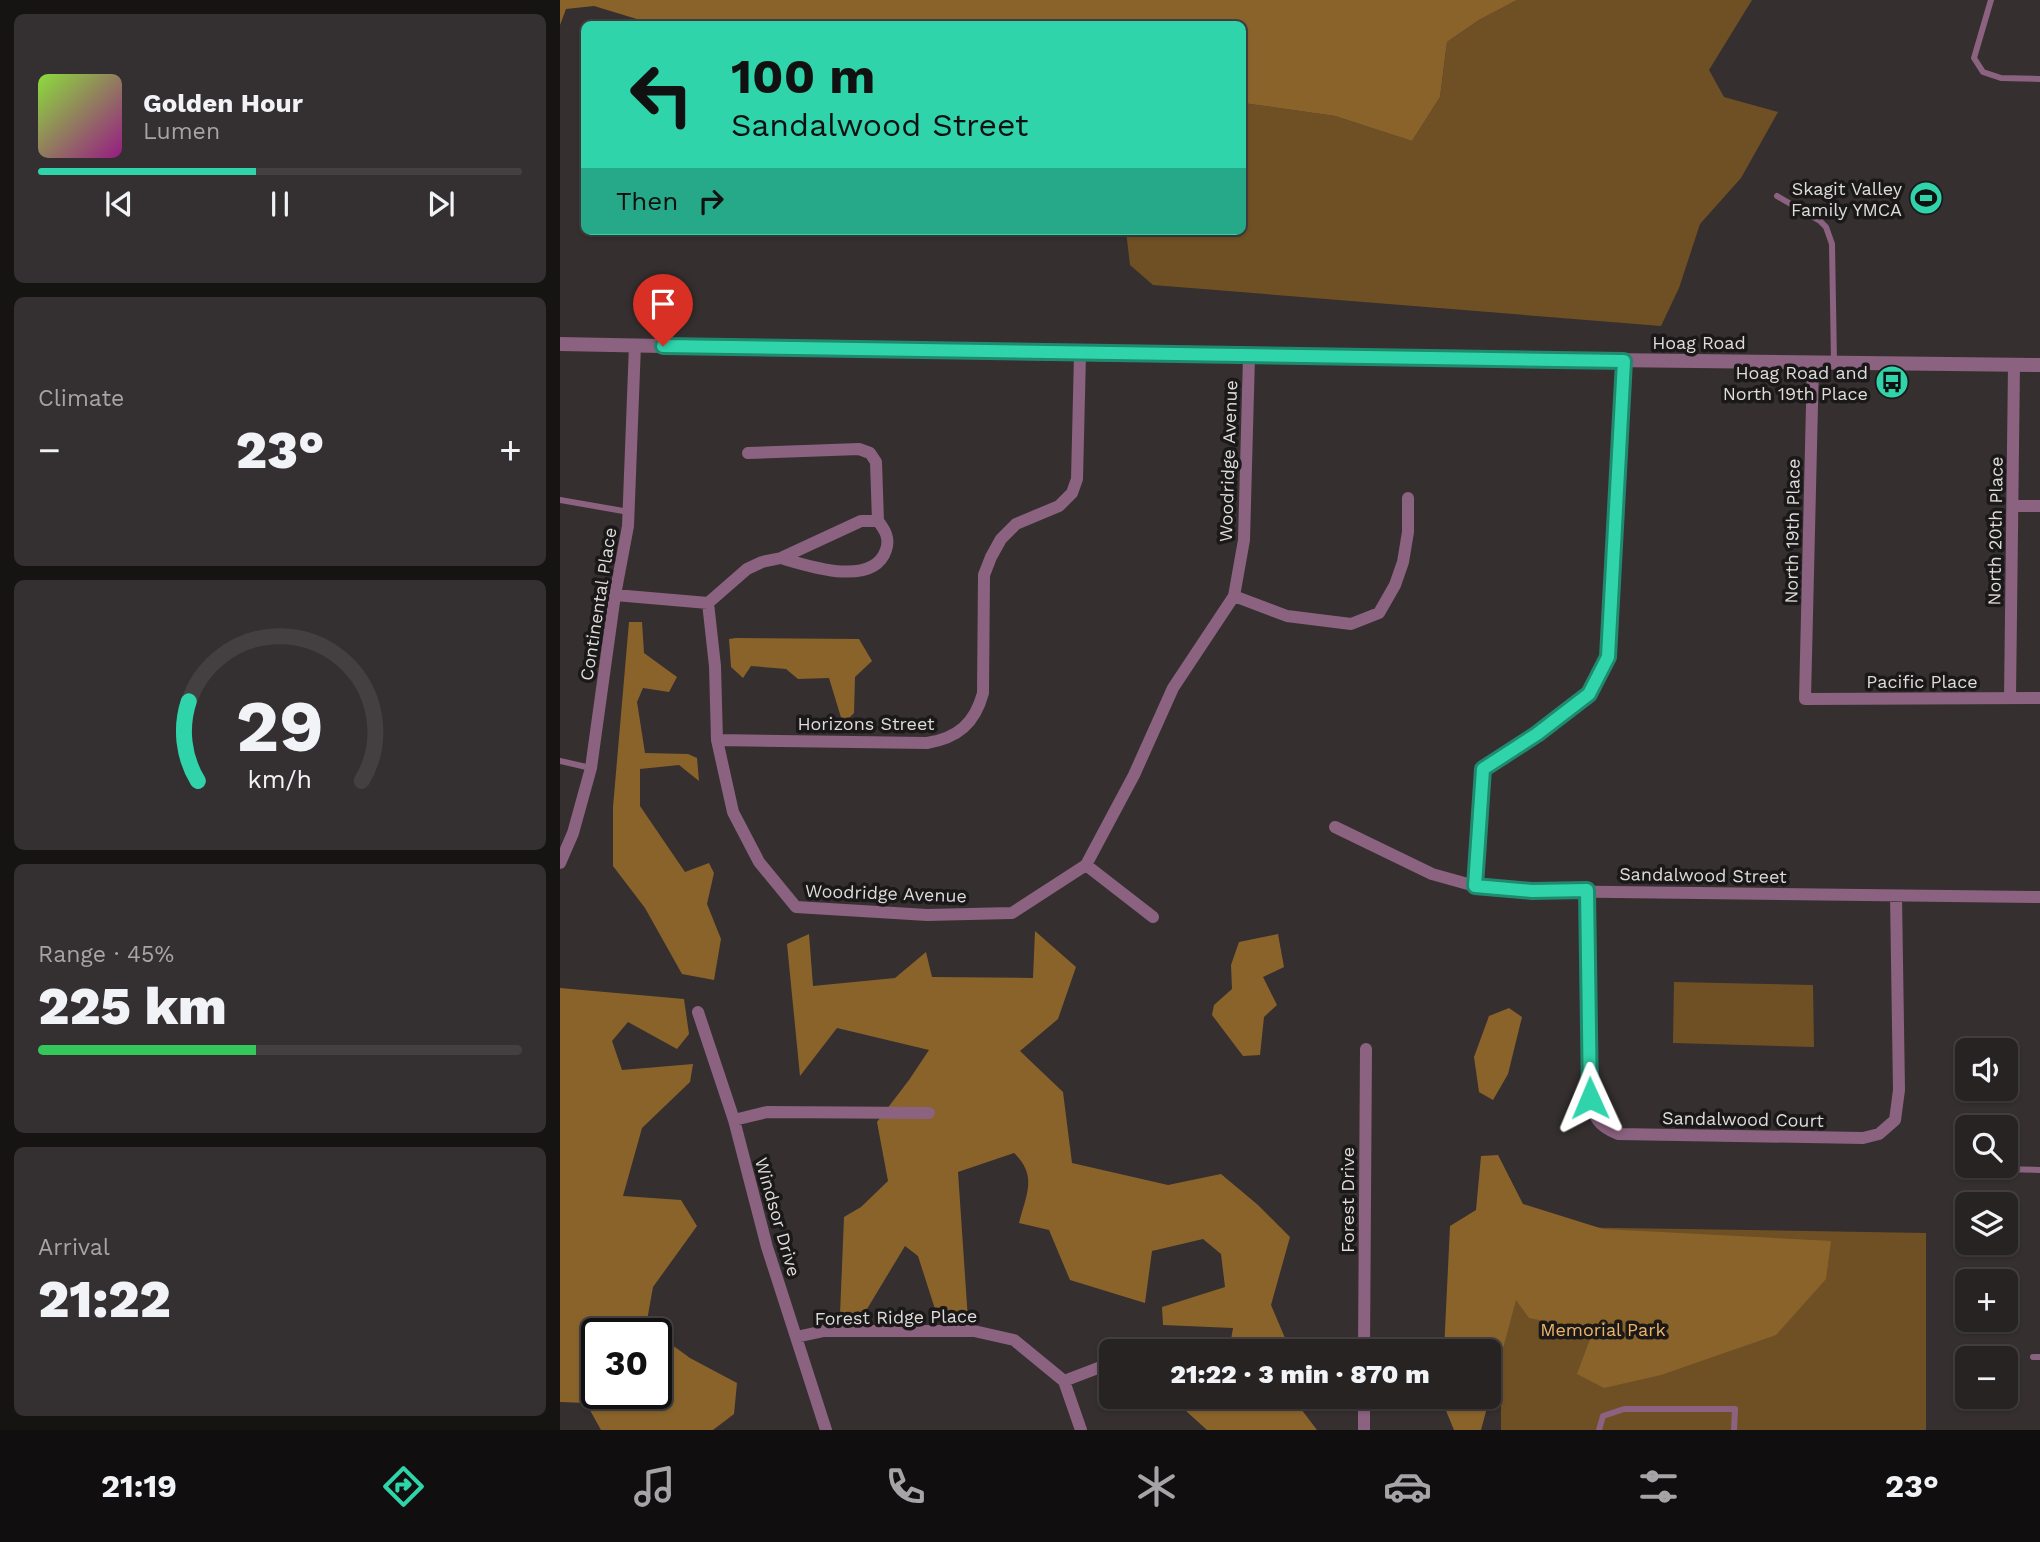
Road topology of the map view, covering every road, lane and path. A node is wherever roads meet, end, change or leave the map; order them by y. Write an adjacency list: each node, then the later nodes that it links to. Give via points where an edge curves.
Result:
1 (1991, 0): 2 (lane, via 1974,58 1983,72 2001,79)
2 (2040, 79)
3 (1777, 196): 10 (lane, via 1826,227 1832,244)
4 (560, 344): 5 (street, Hoag Road)
5 (635, 345): 6 (street, Hoag Road); 18 (street, Continental Place)
6 (1080, 354): 7 (street, Hoag Road); 27 (street, Horizons Street, via 1077,479 1072,493 1059,506 1016,524 1000,539 991,557 984,575 984,693 970,723 957,735 927,743)
7 (1249, 356): 8 (street, Hoag Road); 22 (street, Woodridge Avenue, via 1244,540)
8 (1624, 361): 9 (street, Hoag Road); 33 (street, via 1608,657 1589,694 1483,769)
9 (1814, 363): 10 (street, Hoag Road); 26 (street, North 19th Place)
10 (1834, 363): 11 (street, Hoag Road)
11 (2014, 365): 12 (street, Hoag Road); 16 (street, North 20th Place)
12 (2040, 365)
13 (748, 453): 19 (street, via 859,449 870,453 876,462)
14 (1408, 498): 22 (street, via 1403,562 1380,613 1350,624 1287,616)
15 (560, 500): 18 (lane)
16 (2014, 506): 17 (street); 24 (street, North 20th Place)
17 (2040, 506)
18 (629, 512): 21 (street, Continental Place)
19 (878, 521): 20 (street, via 861,521); 20 (street, via 888,544 884,557 871,567 828,571)
20 (781, 558): 23 (street, via 747,569)
21 (615, 595): 23 (street); 29 (street, Continental Place)
22 (1234, 596): 32 (street, Woodridge Avenue, via 1173,688 1135,775)
23 (708, 603): 27 (street, Woodridge Avenue)
24 (2010, 698): 25 (street, Pacific Place); 26 (street, Pacific Place)
25 (2040, 698)
26 (1805, 699)
27 (717, 740): 32 (street, Woodridge Avenue, via 733,812 759,862 796,907 927,915 1012,913)
28 (560, 761): 29 (lane)
29 (591, 768): 31 (street, Continental Place)
30 (1335, 827): 33 (street, Sandalwood Street, via 1432,874)
31 (560, 863)
32 (1086, 865): 37 (street)
33 (1475, 886): 34 (street, Sandalwood Street)
34 (1587, 890): 35 (street, Sandalwood Street); 35 (street, Sandalwood Court, via 1590,1098 1594,1119 1603,1128 1632,1135 1863,1138 1879,1134 1895,1120 1899,1090)
35 (1896, 895): 36 (street, Sandalwood Street)
36 (2040, 897)
37 (1153, 917)
38 (698, 1012): 41 (street, Windsor Drive)
39 (1366, 1049): 45 (street, Forest Drive)
40 (929, 1113): 41 (street, via 767,1112)
41 (734, 1120): 44 (street, Windsor Drive)
42 (2018, 1169): 43 (lane)
43 (2040, 1170)
44 (796, 1337): 47 (street, Forest Ridge Place, via 824,1331 974,1331 1014,1340); 49 (street, Windsor Drive)
45 (1364, 1339)
46 (1099, 1368): 47 (street)
47 (1065, 1381): 50 (street)
48 (1364, 1409): 51 (street)
49 (826, 1430)
50 (1082, 1430)
51 (1364, 1430)
52 (1599, 1430): 53 (lane, via 1603,1416 1625,1409 1735,1409)
53 (1734, 1430)

